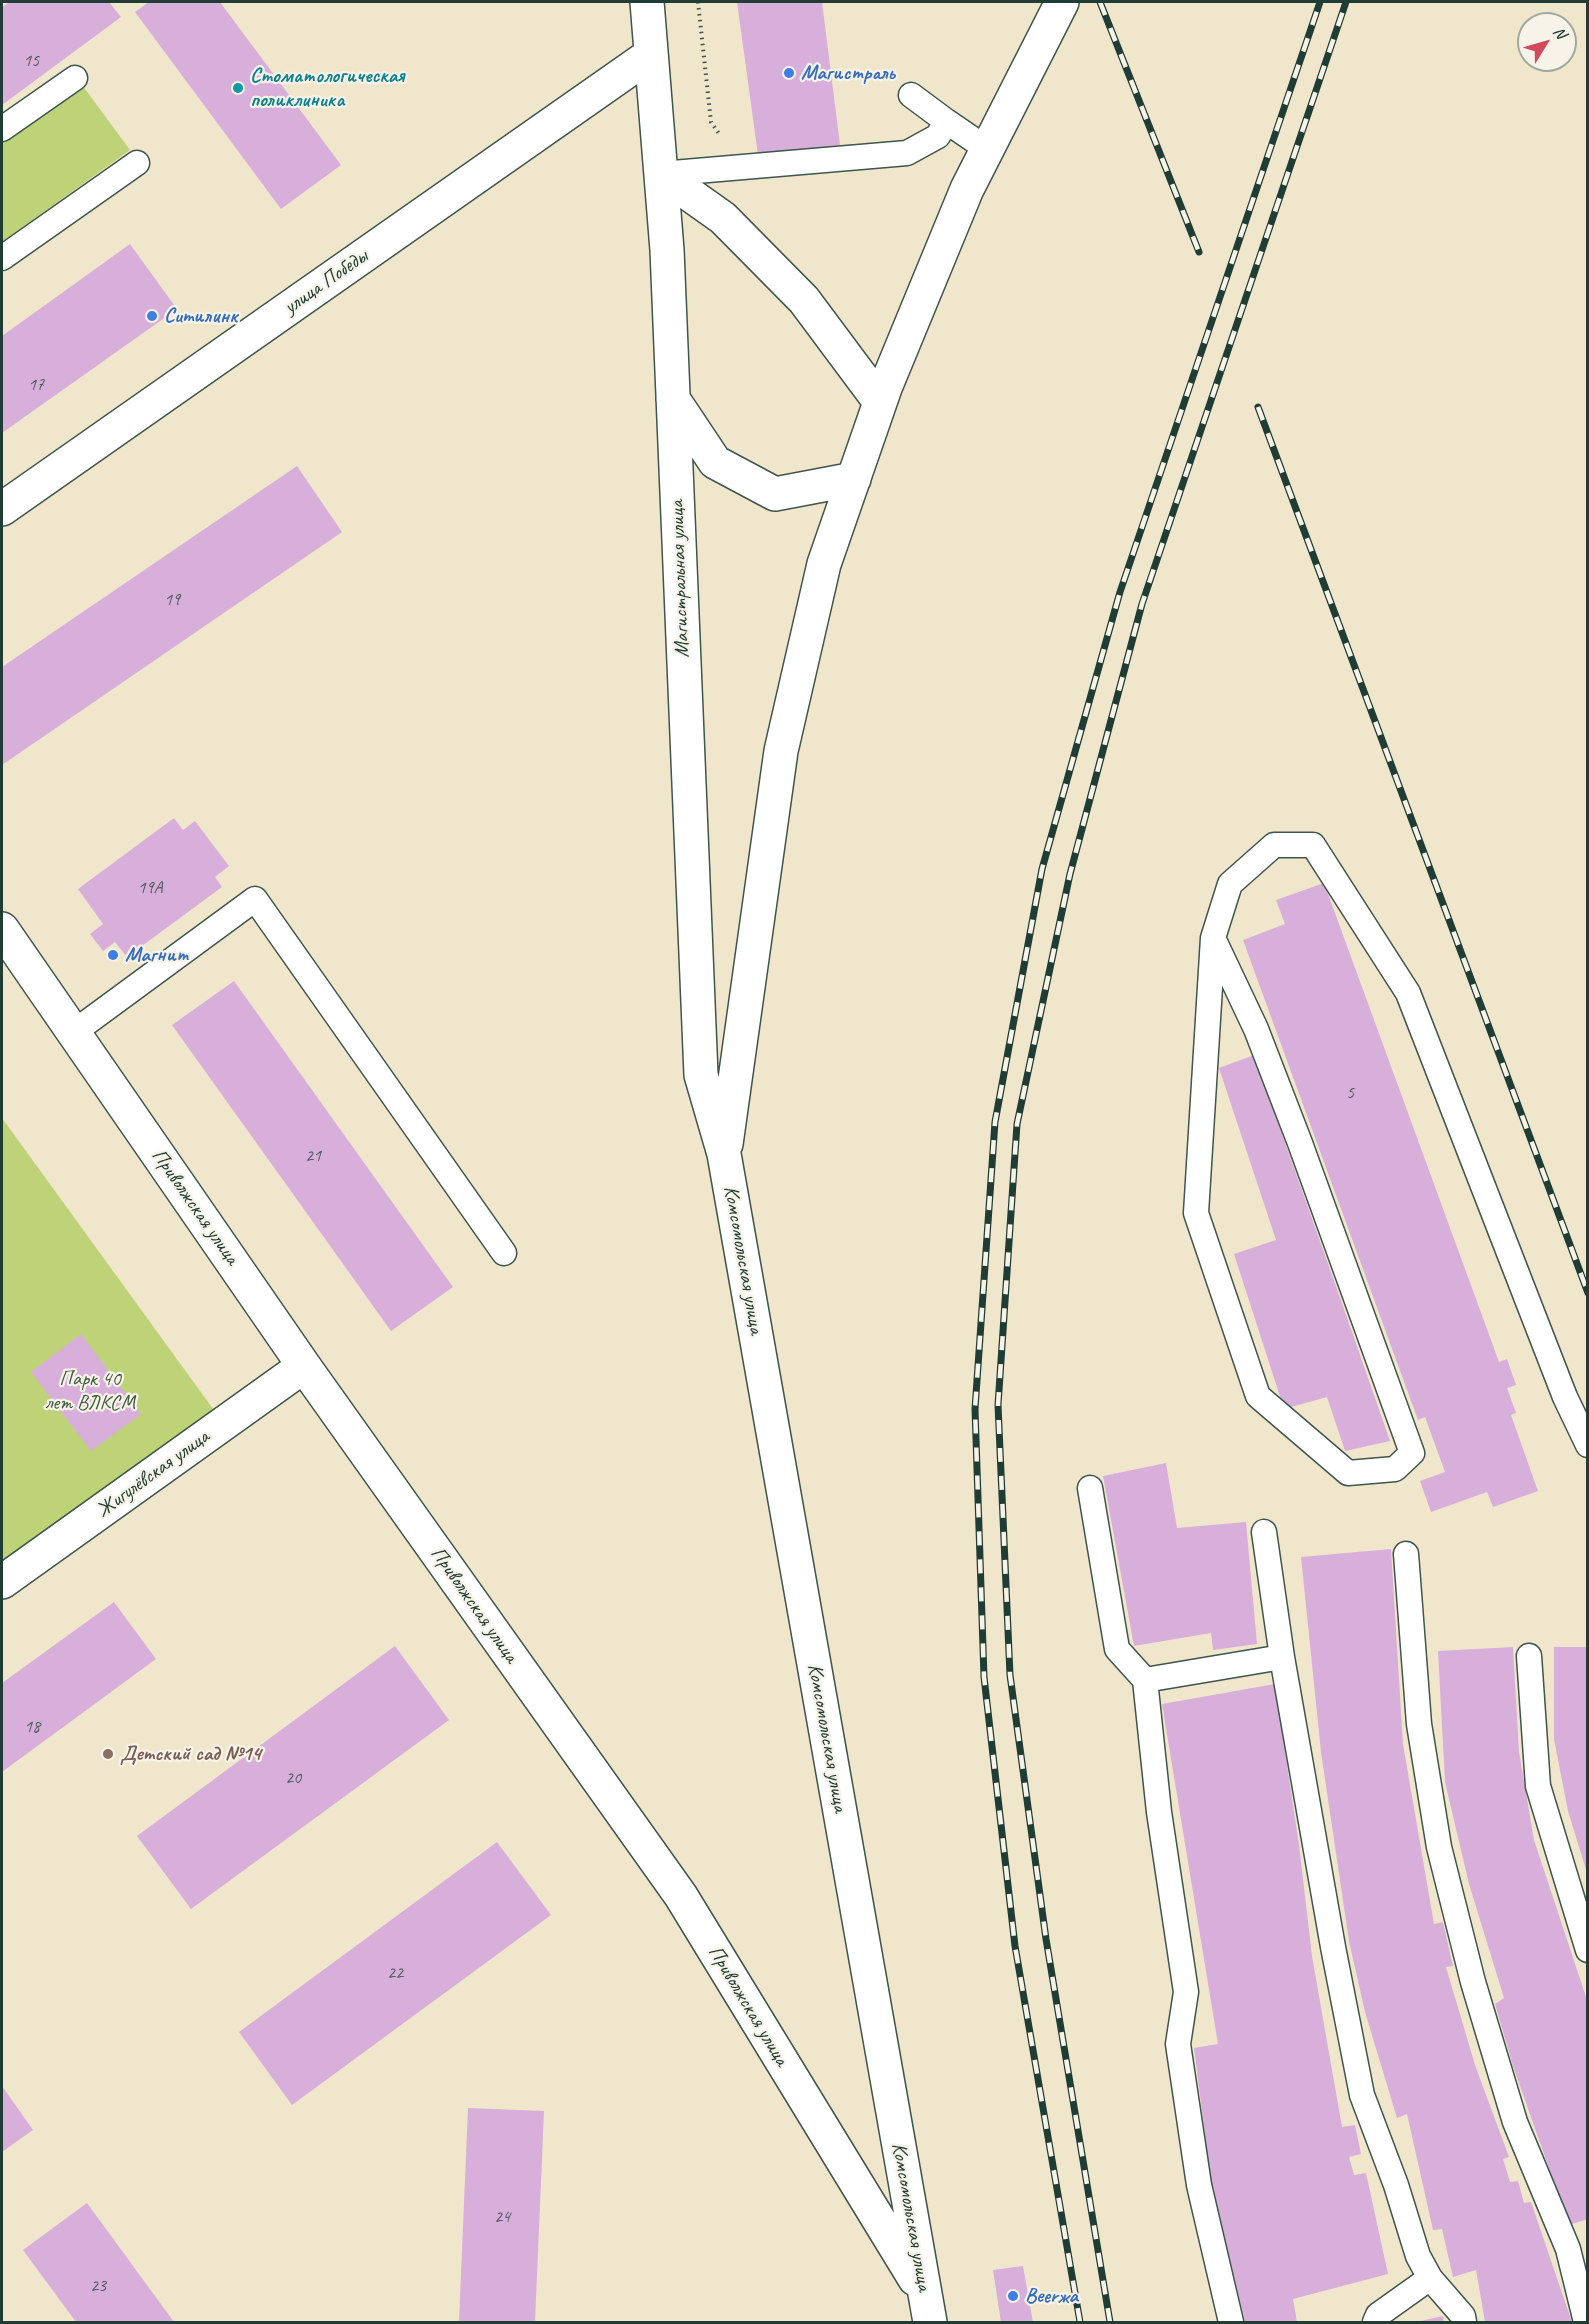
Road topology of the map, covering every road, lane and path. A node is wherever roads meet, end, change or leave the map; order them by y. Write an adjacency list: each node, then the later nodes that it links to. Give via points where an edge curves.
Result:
1 (647, 2): 4 (street, Магистральная улица)
2 (698, 2): 11 (path, via 711,122 734,154)
3 (1062, 2): 9 (street)
4 (650, 55): 12 (street, Магистральная улица); 17 (street, улица Победы)
5 (75, 78): 8 (lane)
6 (911, 95): 7 (lane)
7 (946, 121): 9 (lane); 11 (lane, via 938,136 907,153)
8 (2, 129)
9 (987, 149): 15 (street)
10 (137, 163): 13 (lane)
11 (752, 166): 12 (lane)
12 (661, 174): 14 (street, Магистральная улица); 15 (street, via 723,218 804,300)
13 (2, 258)
14 (673, 399): 16 (street, via 715,462 775,494); 21 (street, Магистральная улица, via 701,1075)
15 (880, 402): 16 (street)
16 (854, 479): 21 (street, via 824,564 781,750)
17 (2, 509)
18 (2, 929): 20 (street, Приволжская улица)
19 (1213, 938): 19 (lane, via 1196,1213 1258,1396 1348,1473 1395,1468 1412,1453 1292,1122 1256,1029); 24 (lane, via 1230,884 1274,846 1313,845 1408,993)
20 (74, 1032): 22 (lane, via 255,899); 23 (street, Приволжская улица)
21 (724, 1154): 35 (street, Комсомольская улица)
22 (504, 1253)
23 (304, 1366): 28 (street, Жигулёвская улица); 35 (street, Приволжская улица, via 681,1896)
24 (1587, 1445)
25 (1090, 1488): 31 (lane, via 1117,1649)
26 (1264, 1532): 30 (lane)
27 (1406, 1554): 33 (lane, via 1419,1724 1438,1847 1515,2122)
28 (2, 1582)
29 (1529, 1656): 32 (lane, via 1538,1786)
30 (1282, 1657): 31 (lane); 34 (lane, via 1362,2095 1418,2256)
31 (1145, 1680): 36 (lane, via 1159,1812 1186,1992 1179,2044 1199,2186)
32 (1587, 1950)
33 (1578, 2246): 39 (lane)
34 (1430, 2278): 37 (lane, via 1378,2314); 38 (lane)
35 (927, 2309)
36 (1231, 2322)
37 (1374, 2322)
38 (1464, 2322)
39 (1586, 2322)

